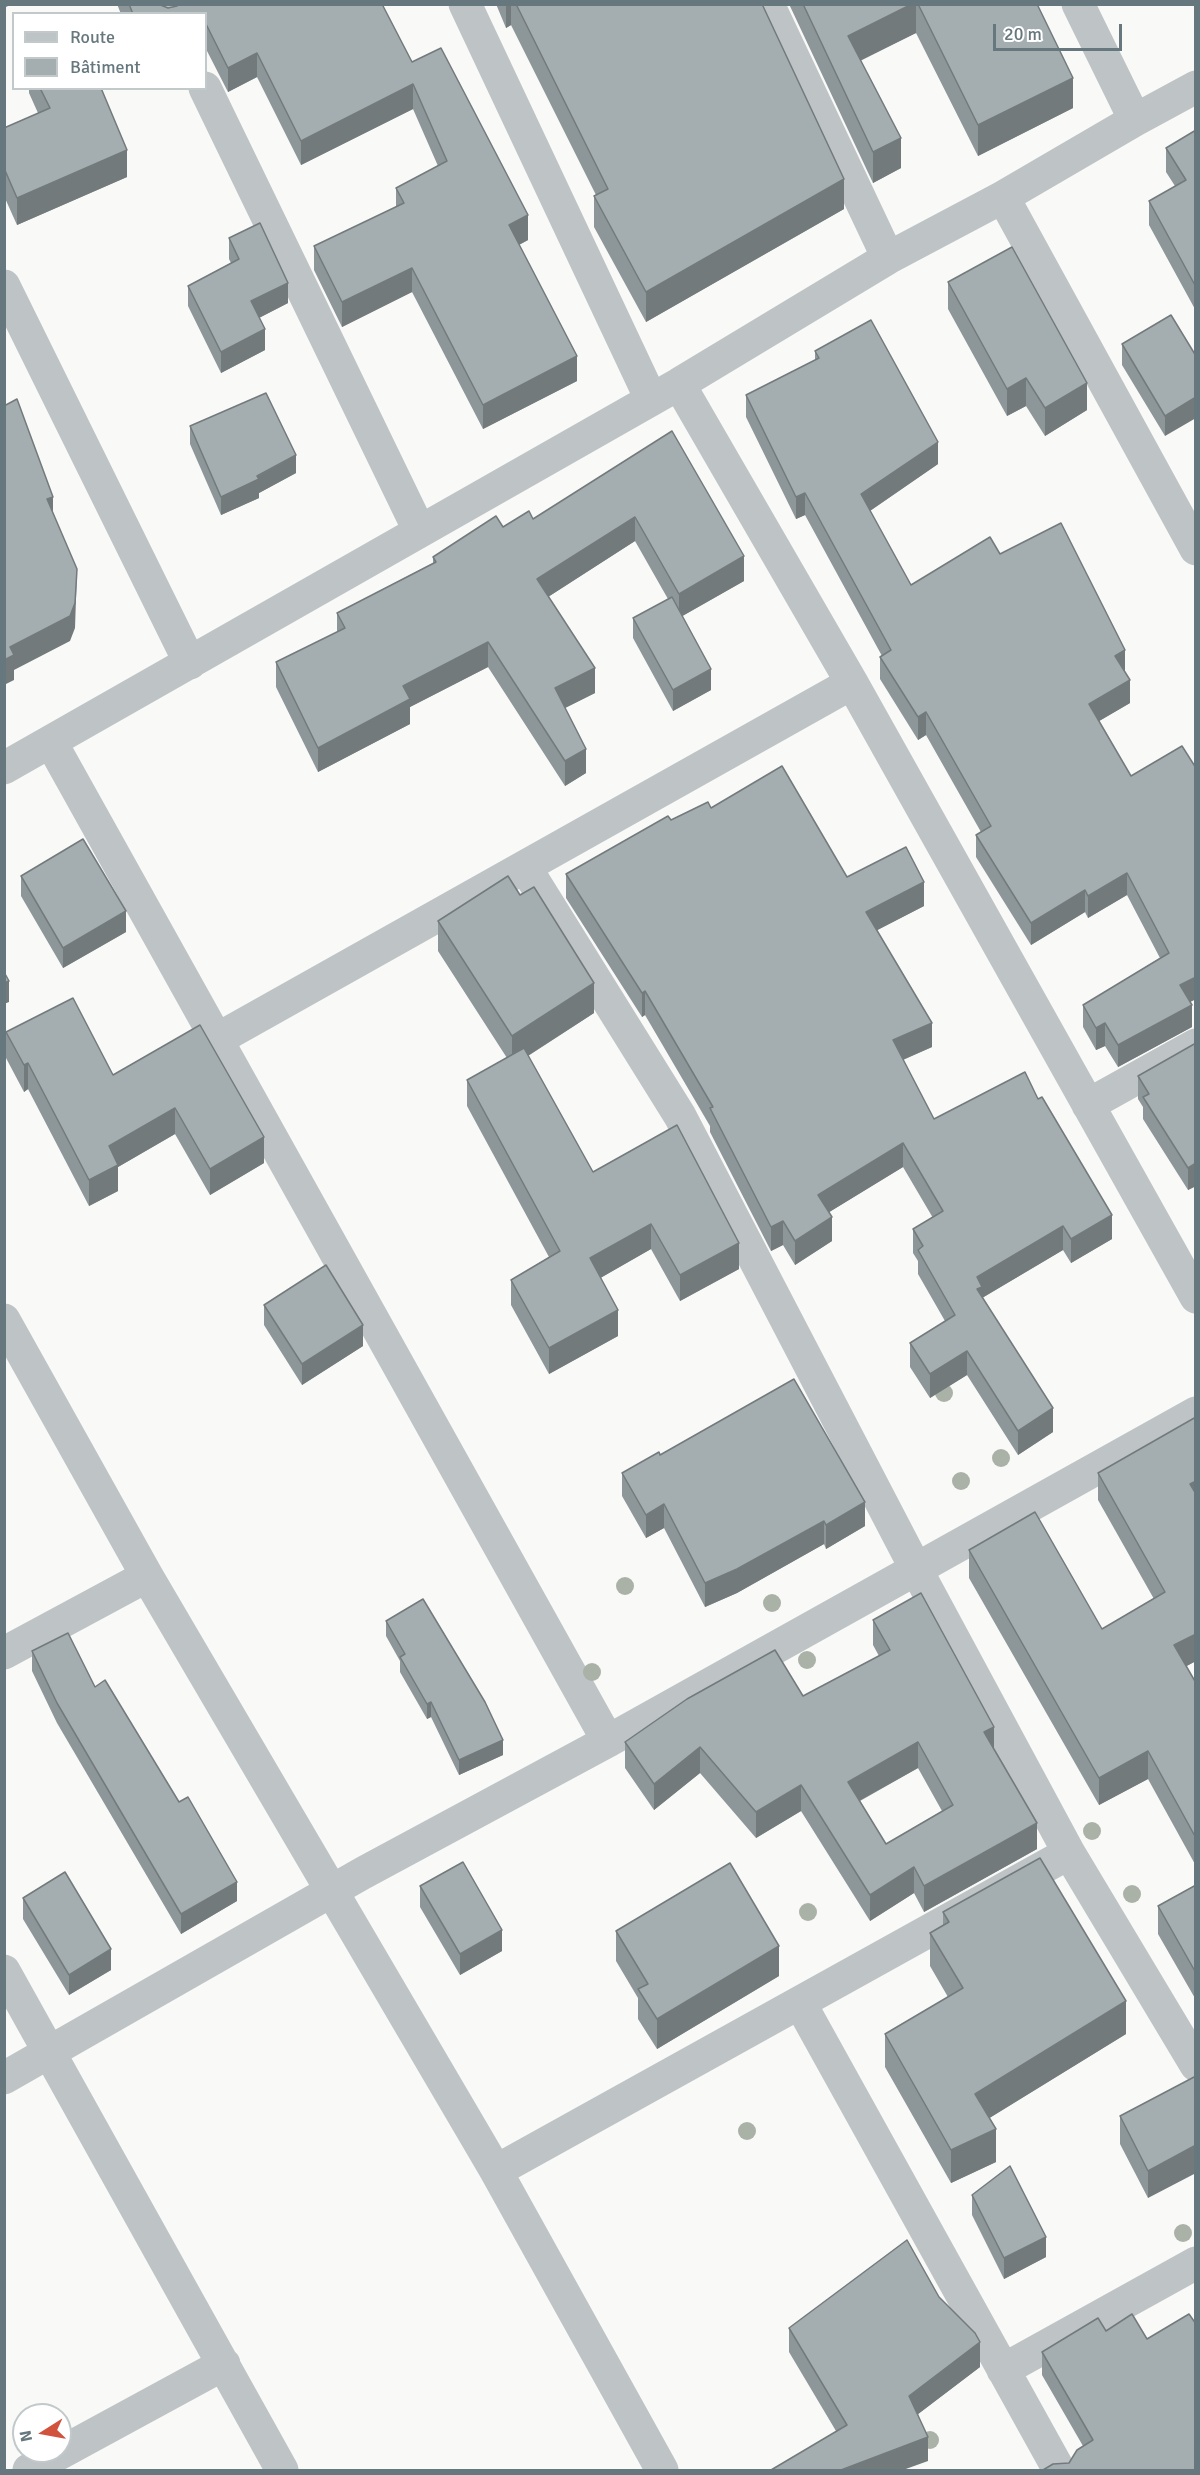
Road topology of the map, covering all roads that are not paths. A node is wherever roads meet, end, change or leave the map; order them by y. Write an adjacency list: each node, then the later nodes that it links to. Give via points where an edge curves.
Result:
1 (465, 4): 11 (street)
2 (768, 4): 8 (street)
3 (1078, 4): 6 (street)
4 (1196, 87): 6 (street)
5 (206, 90): 13 (street)
6 (1134, 120): 7 (street)
7 (1003, 197): 8 (street); 12 (street)
8 (888, 258): 10 (street)
9 (4, 286): 15 (street)
10 (679, 384): 11 (street); 16 (street)
11 (651, 399): 13 (street)
12 (1186, 509): 14 (street)
13 (419, 530): 15 (street)
14 (1196, 549)
15 (189, 663): 17 (street)
16 (852, 683): 19 (street); 22 (street)
17 (51, 744): 18 (street); 20 (street)
18 (4, 768)
19 (525, 867): 20 (street); 26 (street, via 680,1116)
20 (216, 1040): 29 (street)
21 (1196, 1045): 22 (street)
22 (1088, 1105): 23 (street)
23 (1196, 1297)
24 (4, 1320): 27 (street)
25 (1196, 1413): 26 (street)
26 (916, 1569): 29 (street); 30 (street)
27 (147, 1576): 28 (street); 31 (street)
28 (4, 1653)
29 (608, 1741): 31 (street)
30 (1069, 1852): 33 (street); 35 (street)
31 (332, 1891): 34 (street); 37 (street)
32 (4, 1971): 34 (street)
33 (800, 2003): 37 (street); 40 (street)
34 (50, 2053): 36 (street); 39 (street)
35 (1196, 2065)
36 (4, 2078)
37 (496, 2171): 43 (street)
38 (1196, 2263): 40 (street)
39 (224, 2364): 41 (street); 42 (street)
40 (1003, 2370): 44 (street)
41 (29, 2470)
42 (282, 2470)
43 (662, 2470)
44 (1059, 2470)

